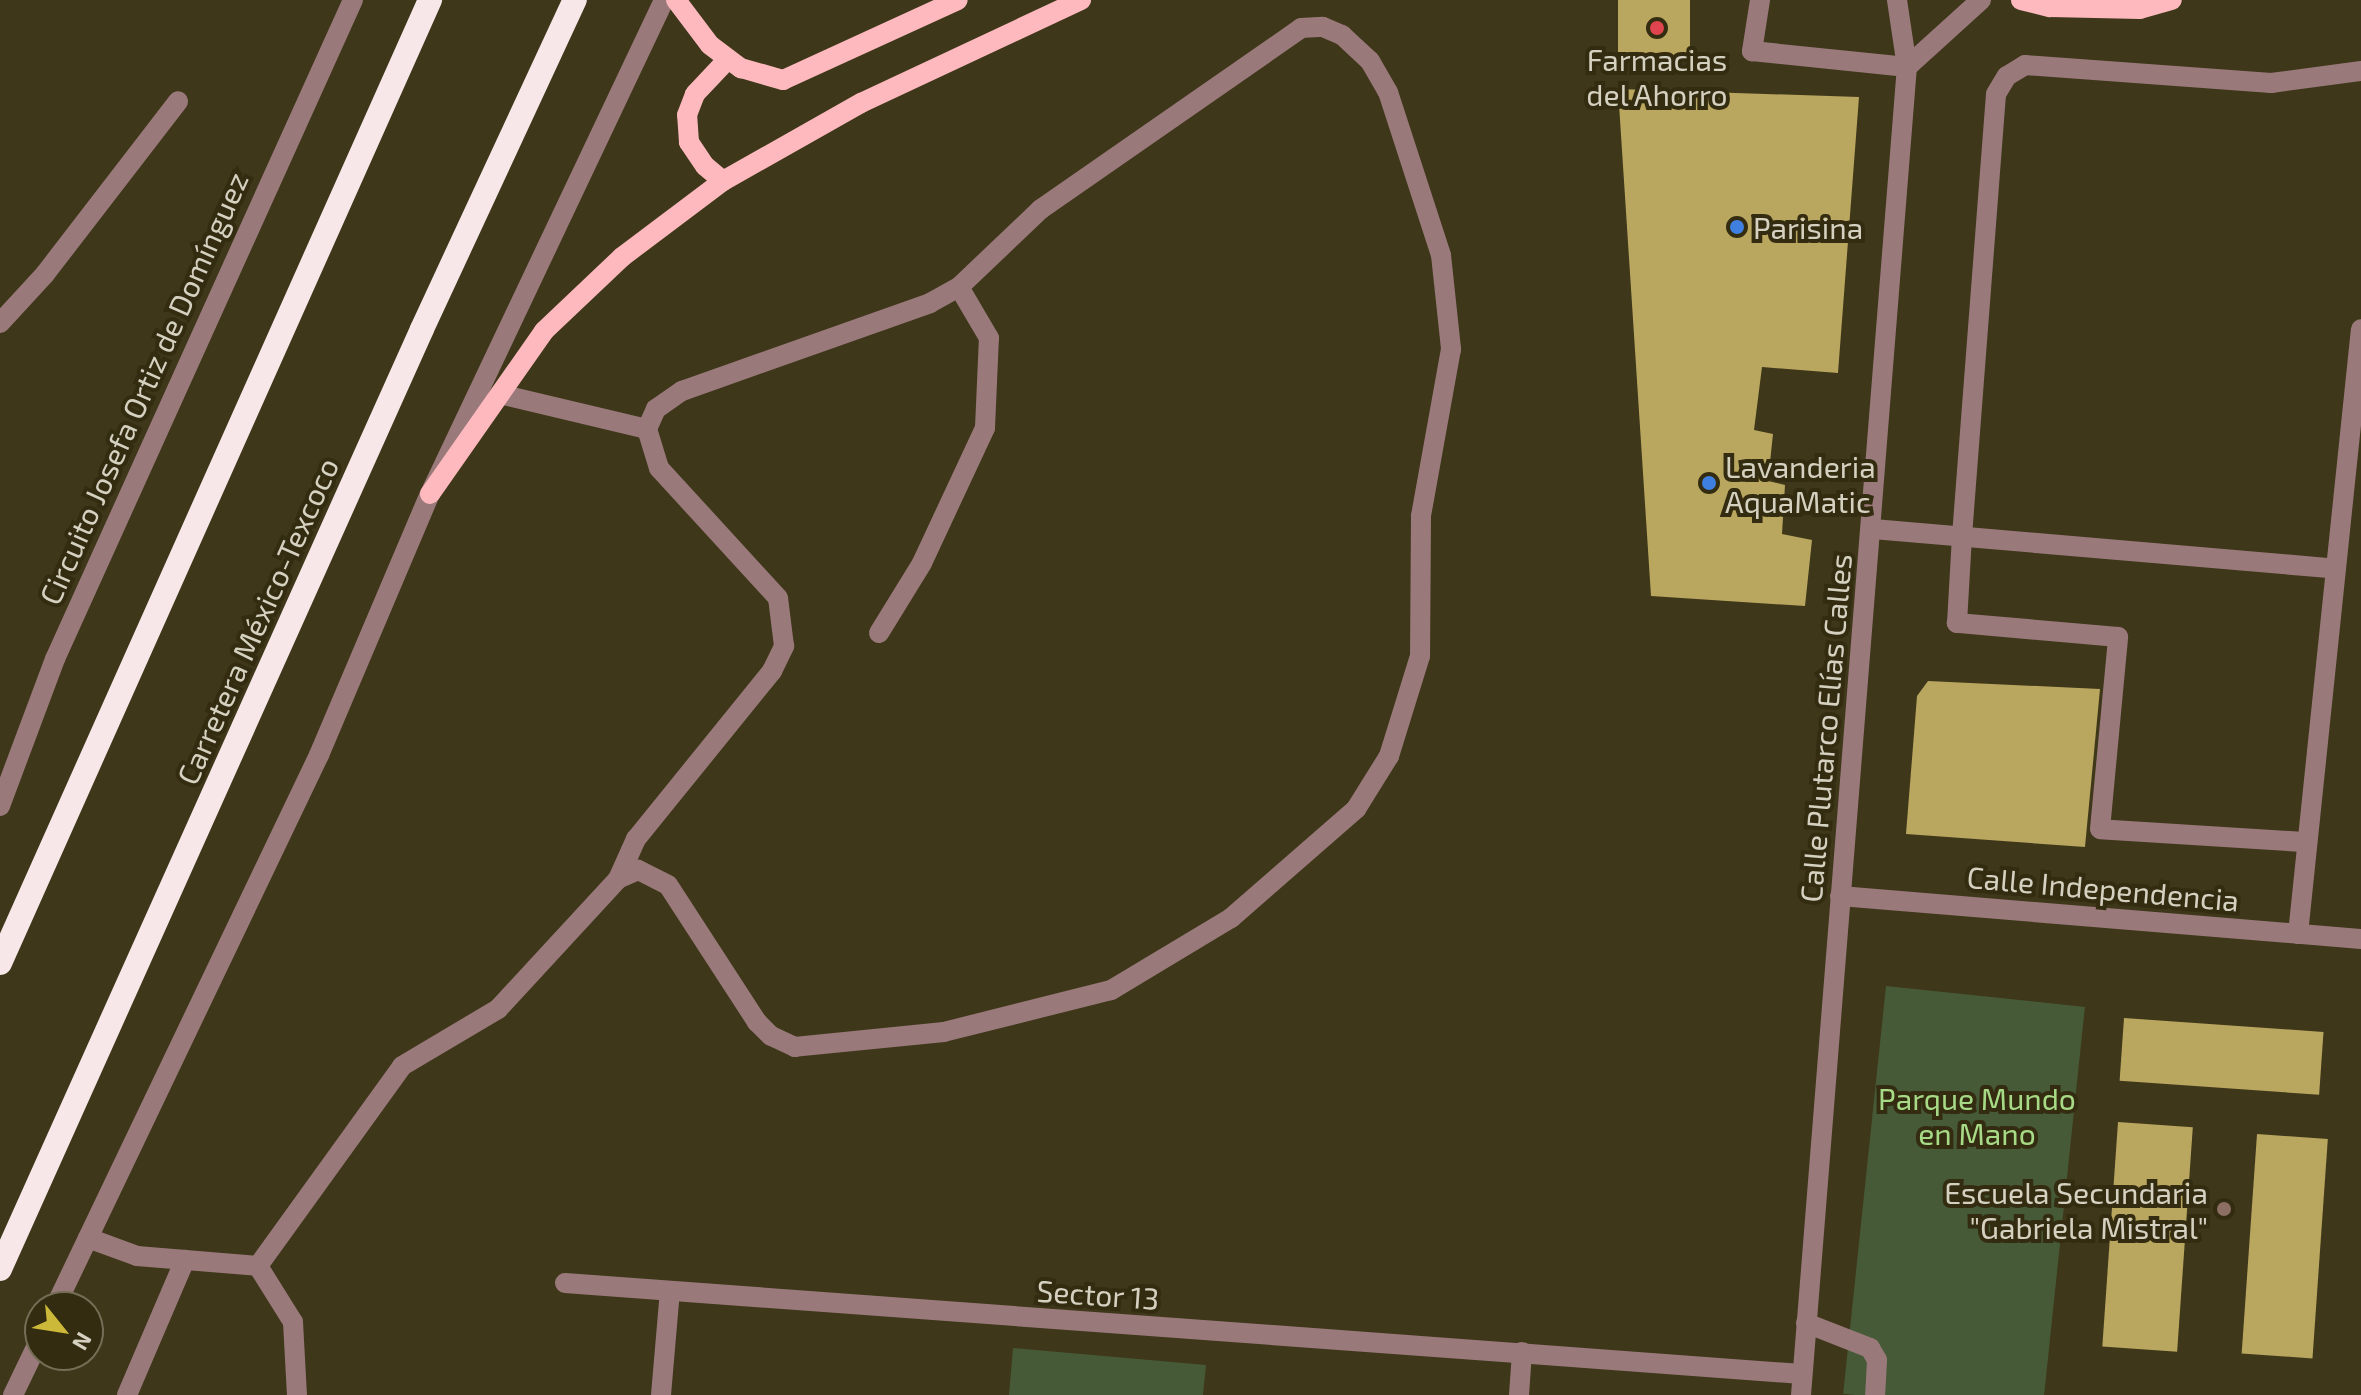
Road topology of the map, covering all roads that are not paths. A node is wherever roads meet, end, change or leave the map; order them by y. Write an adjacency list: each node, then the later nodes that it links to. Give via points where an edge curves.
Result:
1 (353, 0): 28 (street, Circuito Josefa Ortiz de Domínguez, via 55,659)
2 (430, 0): 34 (highway)
3 (575, 0): 38 (highway, Carretera México-Texcoco)
4 (664, 0): 23 (street)
5 (676, 0): 13 (main road, via 710,45)
6 (958, 0): 13 (main road, via 783,80)
7 (1081, 0): 17 (main road, via 861,103)
8 (1760, 0): 14 (street, via 1752,51)
9 (1897, 0): 14 (street, Calle Plutarco Elías Calles)
10 (1981, 0): 14 (street)
11 (2021, 0): 12 (main road, via 2050,7 2140,9)
12 (2172, 0)
13 (728, 59): 17 (main road, via 695,94 687,115 689,142)
14 (1907, 67): 24 (street, Calle Plutarco Elías Calles)
15 (2361, 71): 25 (street, via 2271,83 2025,65 2007,76 1996,94)
16 (178, 101): 19 (street, via 45,274)
17 (723, 181): 21 (main road, via 622,257 544,331)
18 (959, 287): 22 (street, via 930,303 682,391 656,409); 27 (street, via 989,338 985,428 922,563); 30 (street, via 1041,209 1301,28 1323,27 1342,35 1370,61 1388,92 1441,255 1451,349 1421,516 1420,656 1389,756 1356,809 1231,918 1111,990 944,1032 795,1047 771,1036 668,885 638,870)
19 (0, 323)
20 (2361, 329): 26 (street)
21 (500, 394): 22 (street); 23 (main road)
22 (647, 429): 30 (street, via 659,468 778,598 784,646 772,671 636,839)
23 (430, 494): 35 (street, via 319,755)
24 (1873, 529): 25 (street); 31 (street, Calle Plutarco Elías Calles)
25 (1962, 536): 26 (street); 29 (street, via 1957,623 2118,637 2100,829)
26 (2335, 569): 29 (street)
27 (879, 633)
28 (0, 806)
29 (2304, 842): 32 (street)
30 (618, 879): 37 (street, via 498,1009 402,1066)
31 (1840, 896): 32 (street, Calle Independencia); 42 (street, Calle Plutarco Elías Calles)
32 (2298, 934): 33 (street, Calle Independencia)
33 (2361, 939)
34 (0, 963)
35 (88, 1238): 36 (street, via 137,1256); 40 (street)
36 (185, 1260): 37 (street); 47 (street)
37 (258, 1266): 48 (street, via 293,1322)
38 (0, 1269)
39 (565, 1283): 41 (street, Sector 13)
40 (63, 1291)
41 (670, 1291): 43 (street, Sector 13); 49 (street)
42 (1806, 1323): 45 (street, Calle Plutarco Elías Calles); 52 (street, via 1870,1348 1877,1360)
43 (1522, 1352): 45 (street, Sector 13); 50 (street)
44 (25, 1371): 46 (street)
45 (1802, 1374): 51 (street, Calle Plutarco Elías Calles)
46 (13, 1395)
47 (127, 1395)
48 (297, 1395)
49 (661, 1395)
50 (1519, 1395)
51 (1801, 1395)
52 (1875, 1395)

